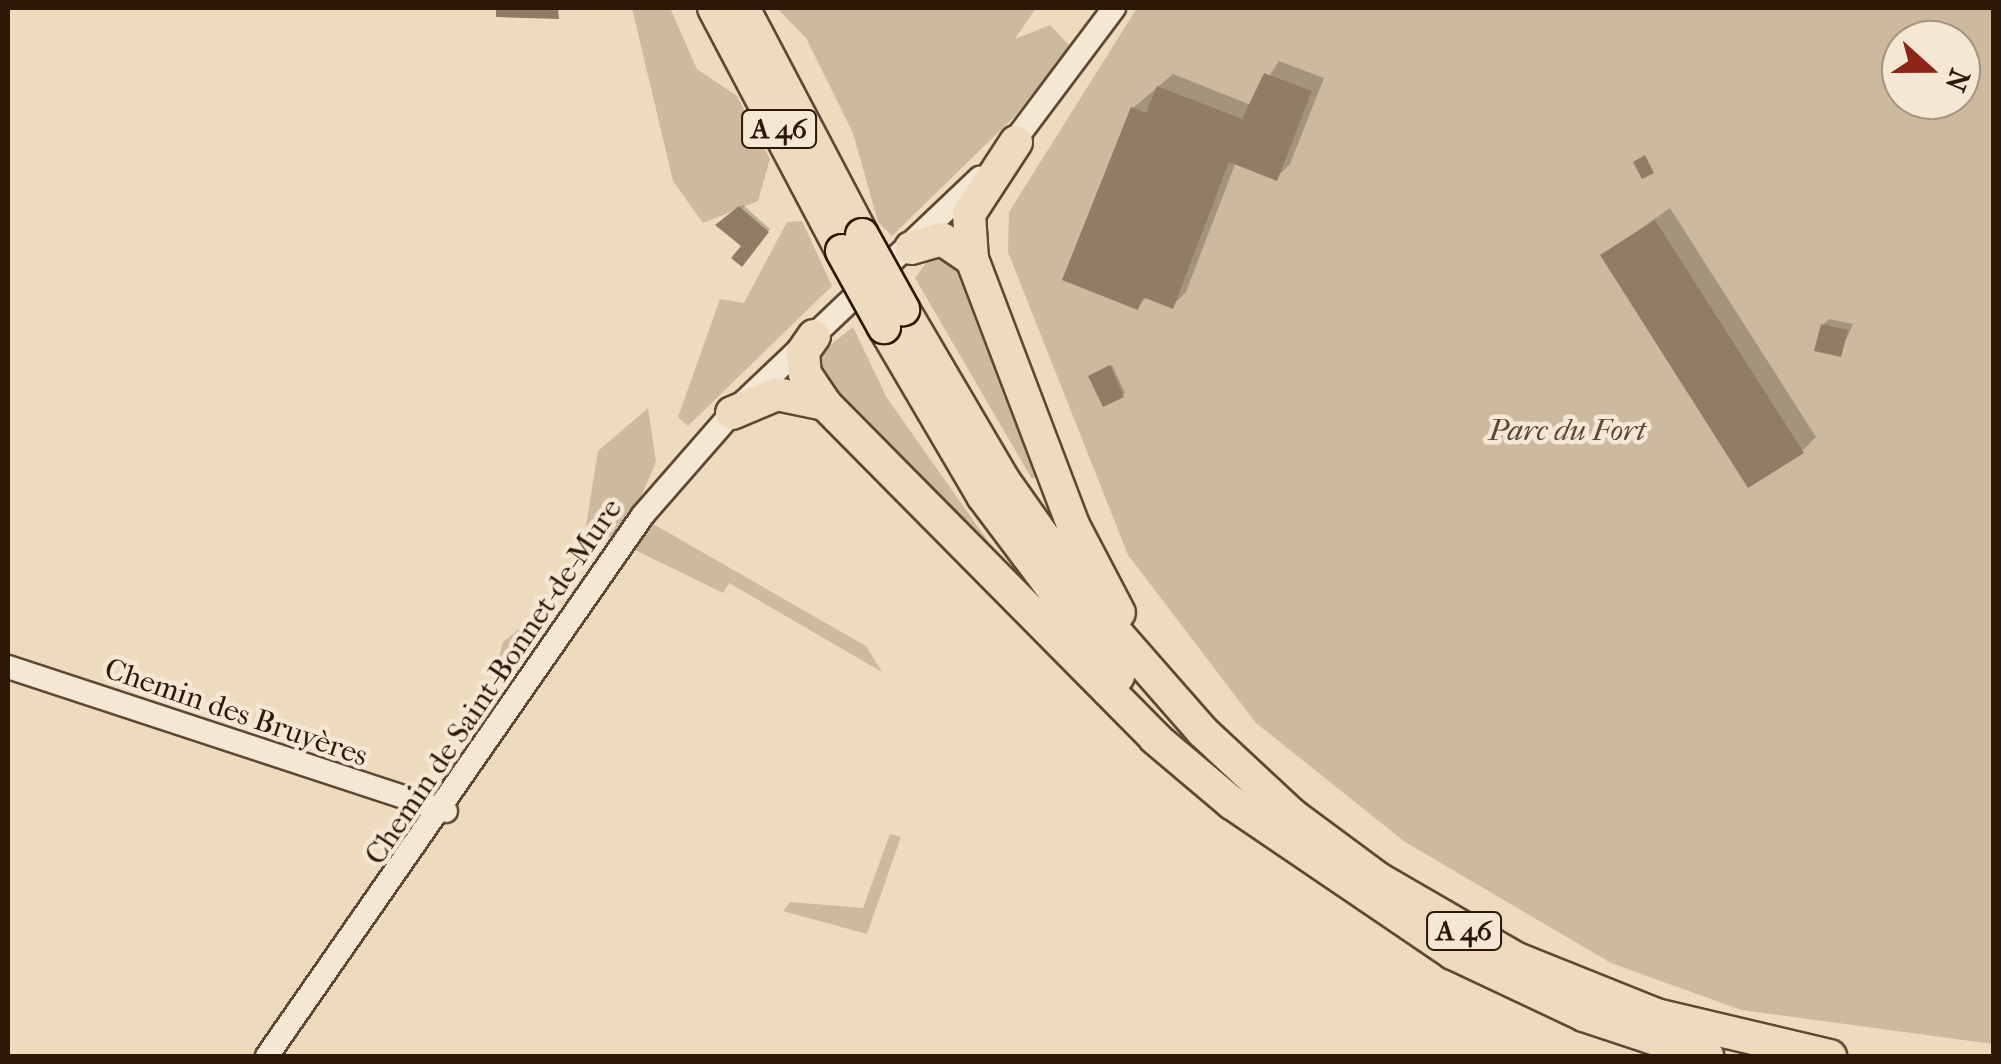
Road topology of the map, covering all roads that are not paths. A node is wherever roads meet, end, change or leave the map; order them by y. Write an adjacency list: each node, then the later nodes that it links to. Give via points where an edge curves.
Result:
1 (714, 8): 5 (highway, A 46)
2 (743, 8): 5 (highway, A 46)
3 (1114, 8): 4 (street, Chemin de Saint-Bonnet-de-Mure)
4 (1016, 142): 6 (street, Chemin de Saint-Bonnet-de-Mure); 7 (highway, via 969,214)
5 (852, 243): 8 (highway, A 46, bridge)
6 (910, 248): 7 (highway, via 942,240); 9 (street, Chemin de Saint-Bonnet-de-Mure)
7 (972, 259): 13 (highway, via 1073,525)
8 (894, 318): 13 (highway, A 46, via 1031,522); 15 (highway, A 46, via 983,496 1074,622 1190,755)
9 (814, 336): 10 (highway, via 803,352 805,374); 11 (street, Chemin de Saint-Bonnet-de-Mure)
10 (825, 404): 11 (highway, via 777,394); 15 (highway, via 1154,738)
11 (732, 413): 14 (street, Chemin de Saint-Bonnet-de-Mure, via 594,580)
12 (8, 667): 14 (street, Chemin des Bruyères)
13 (1162, 688): 18 (highway, A 46, via 1292,815 1471,935 1656,1015)
14 (446, 811): 16 (street, Chemin de Saint-Bonnet-de-Mure)
15 (1300, 853): 17 (highway, A 46, via 1501,978)
16 (268, 1056)
17 (1707, 1056)
18 (1830, 1056)

